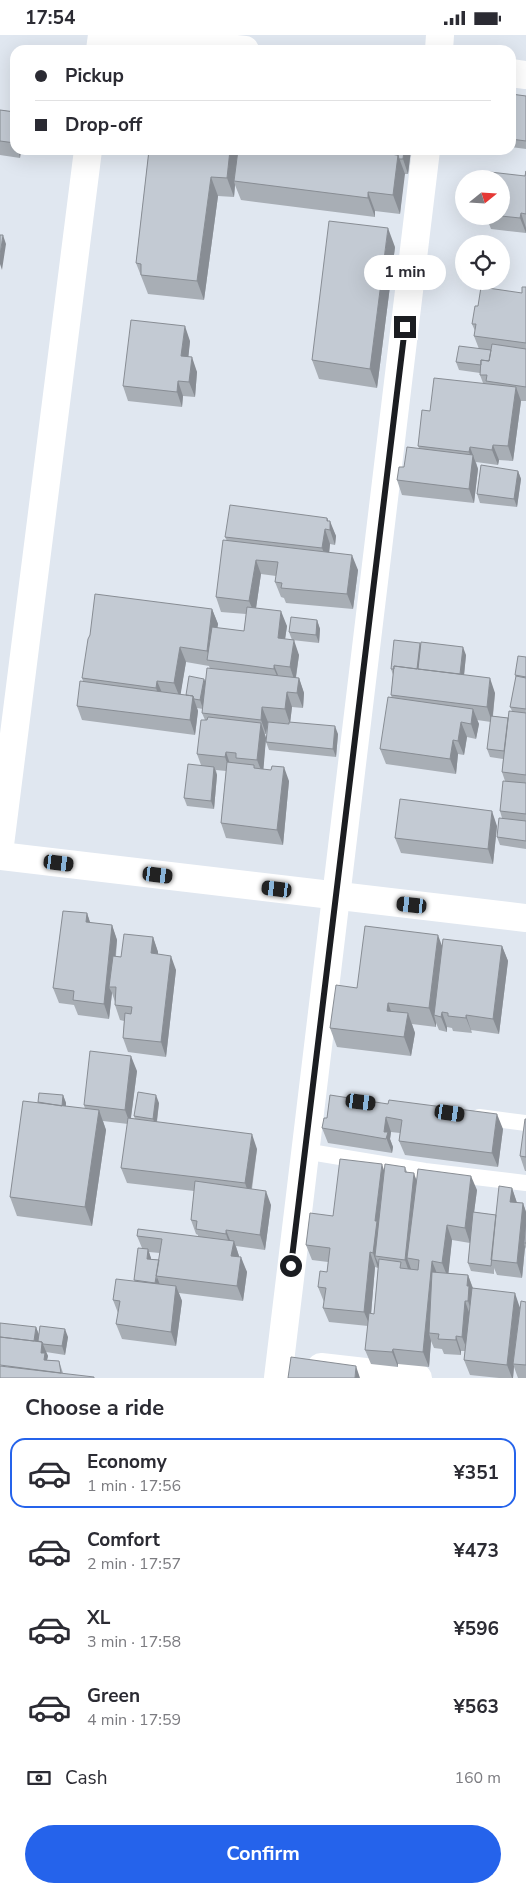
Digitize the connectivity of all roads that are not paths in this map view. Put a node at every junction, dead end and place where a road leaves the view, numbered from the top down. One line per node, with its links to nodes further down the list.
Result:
1 (116, 35): 2 (street)
2 (202, 45)
3 (87, 155): 5 (street)
4 (425, 155): 7 (street)
5 (0, 845)
6 (0, 856): 7 (street)
7 (337, 896): 8 (street); 11 (street)
8 (526, 918)
9 (459, 1114): 10 (lane)
10 (526, 1123)
11 (304, 1151): 12 (lane); 13 (street)
12 (526, 1183)
13 (279, 1370): 14 (street)
14 (418, 1378)

